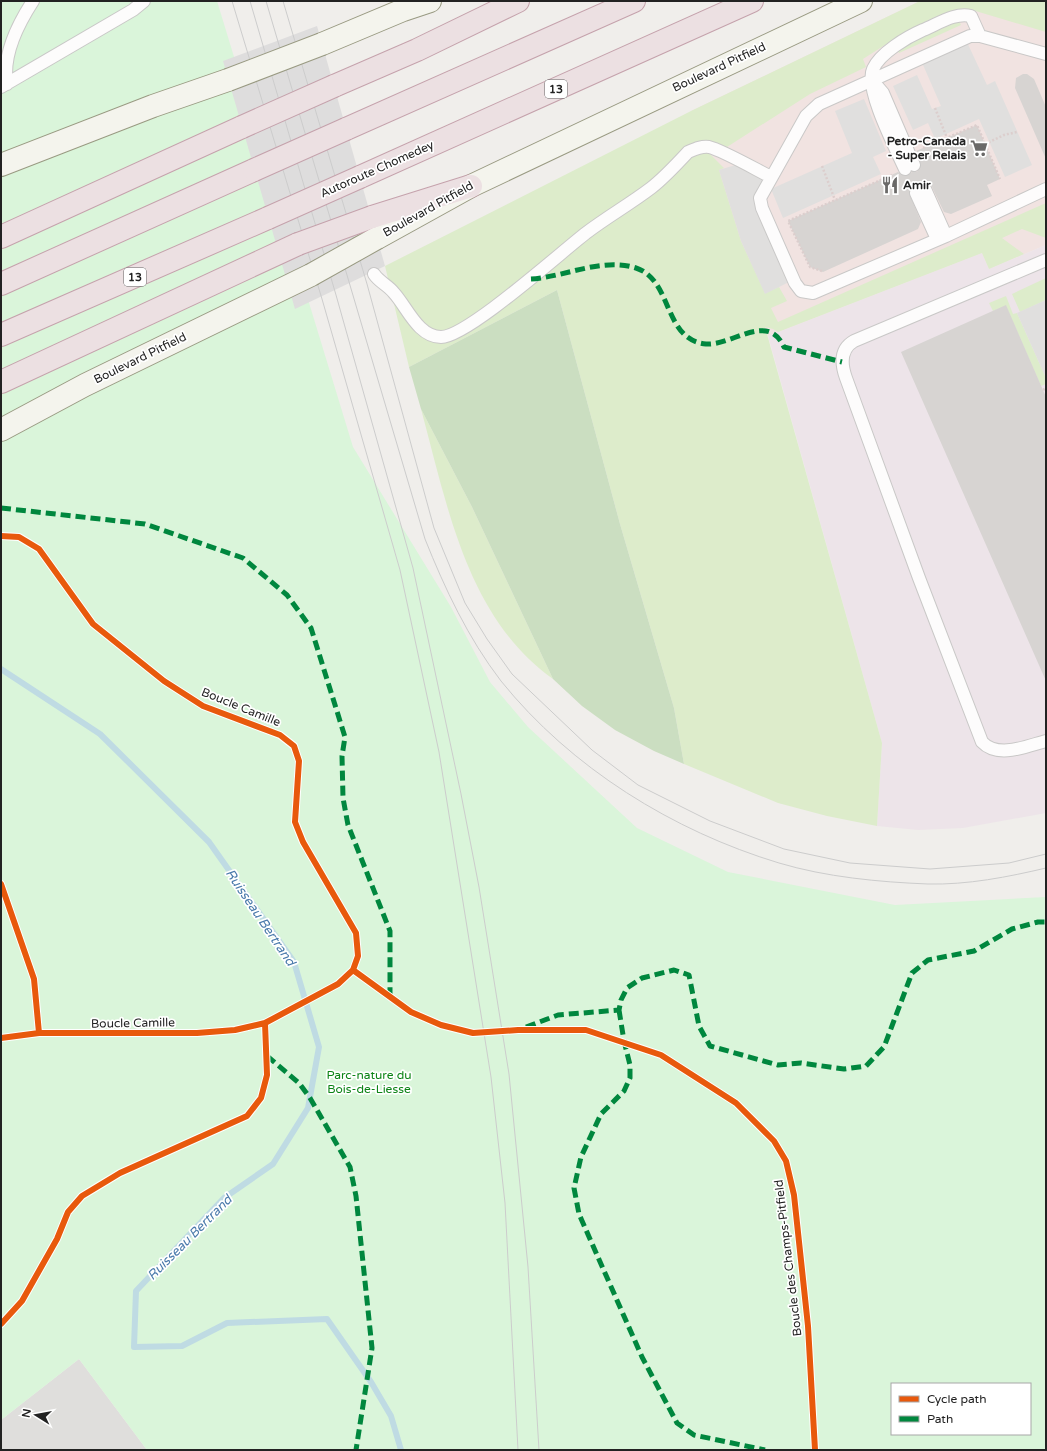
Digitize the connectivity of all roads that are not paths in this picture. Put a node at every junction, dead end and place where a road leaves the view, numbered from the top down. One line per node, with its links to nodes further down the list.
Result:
1 (33, 1): 11 (lane)
2 (144, 1): 11 (lane)
3 (430, 1): 12 (main road, bridge)
4 (518, 1): 19 (highway, bridge)
5 (634, 1): 23 (highway, bridge)
6 (752, 1): 24 (highway, Autoroute Chomedey / 13, bridge)
7 (861, 1): 15 (main road, Boulevard Pitfield)
8 (980, 36): 9 (lane); 10 (lane); 10 (lane)
9 (1046, 54)
10 (871, 80): 13 (lane); 14 (lane)
11 (4, 86)
12 (1, 165)
13 (905, 169)
14 (771, 177): 20 (lane); 22 (lane)
15 (471, 186): 18 (highway)
16 (1046, 189): 20 (lane)
17 (921, 191): 20 (lane)
18 (374, 227): 25 (highway, bridge); 26 (main road, Boulevard Pitfield, bridge)
19 (1, 237)
20 (941, 238)
21 (1046, 260): 27 (lane)
22 (374, 274)
23 (1, 284)
24 (1, 335)
25 (1, 382)
26 (1, 430)
27 (1046, 741)

